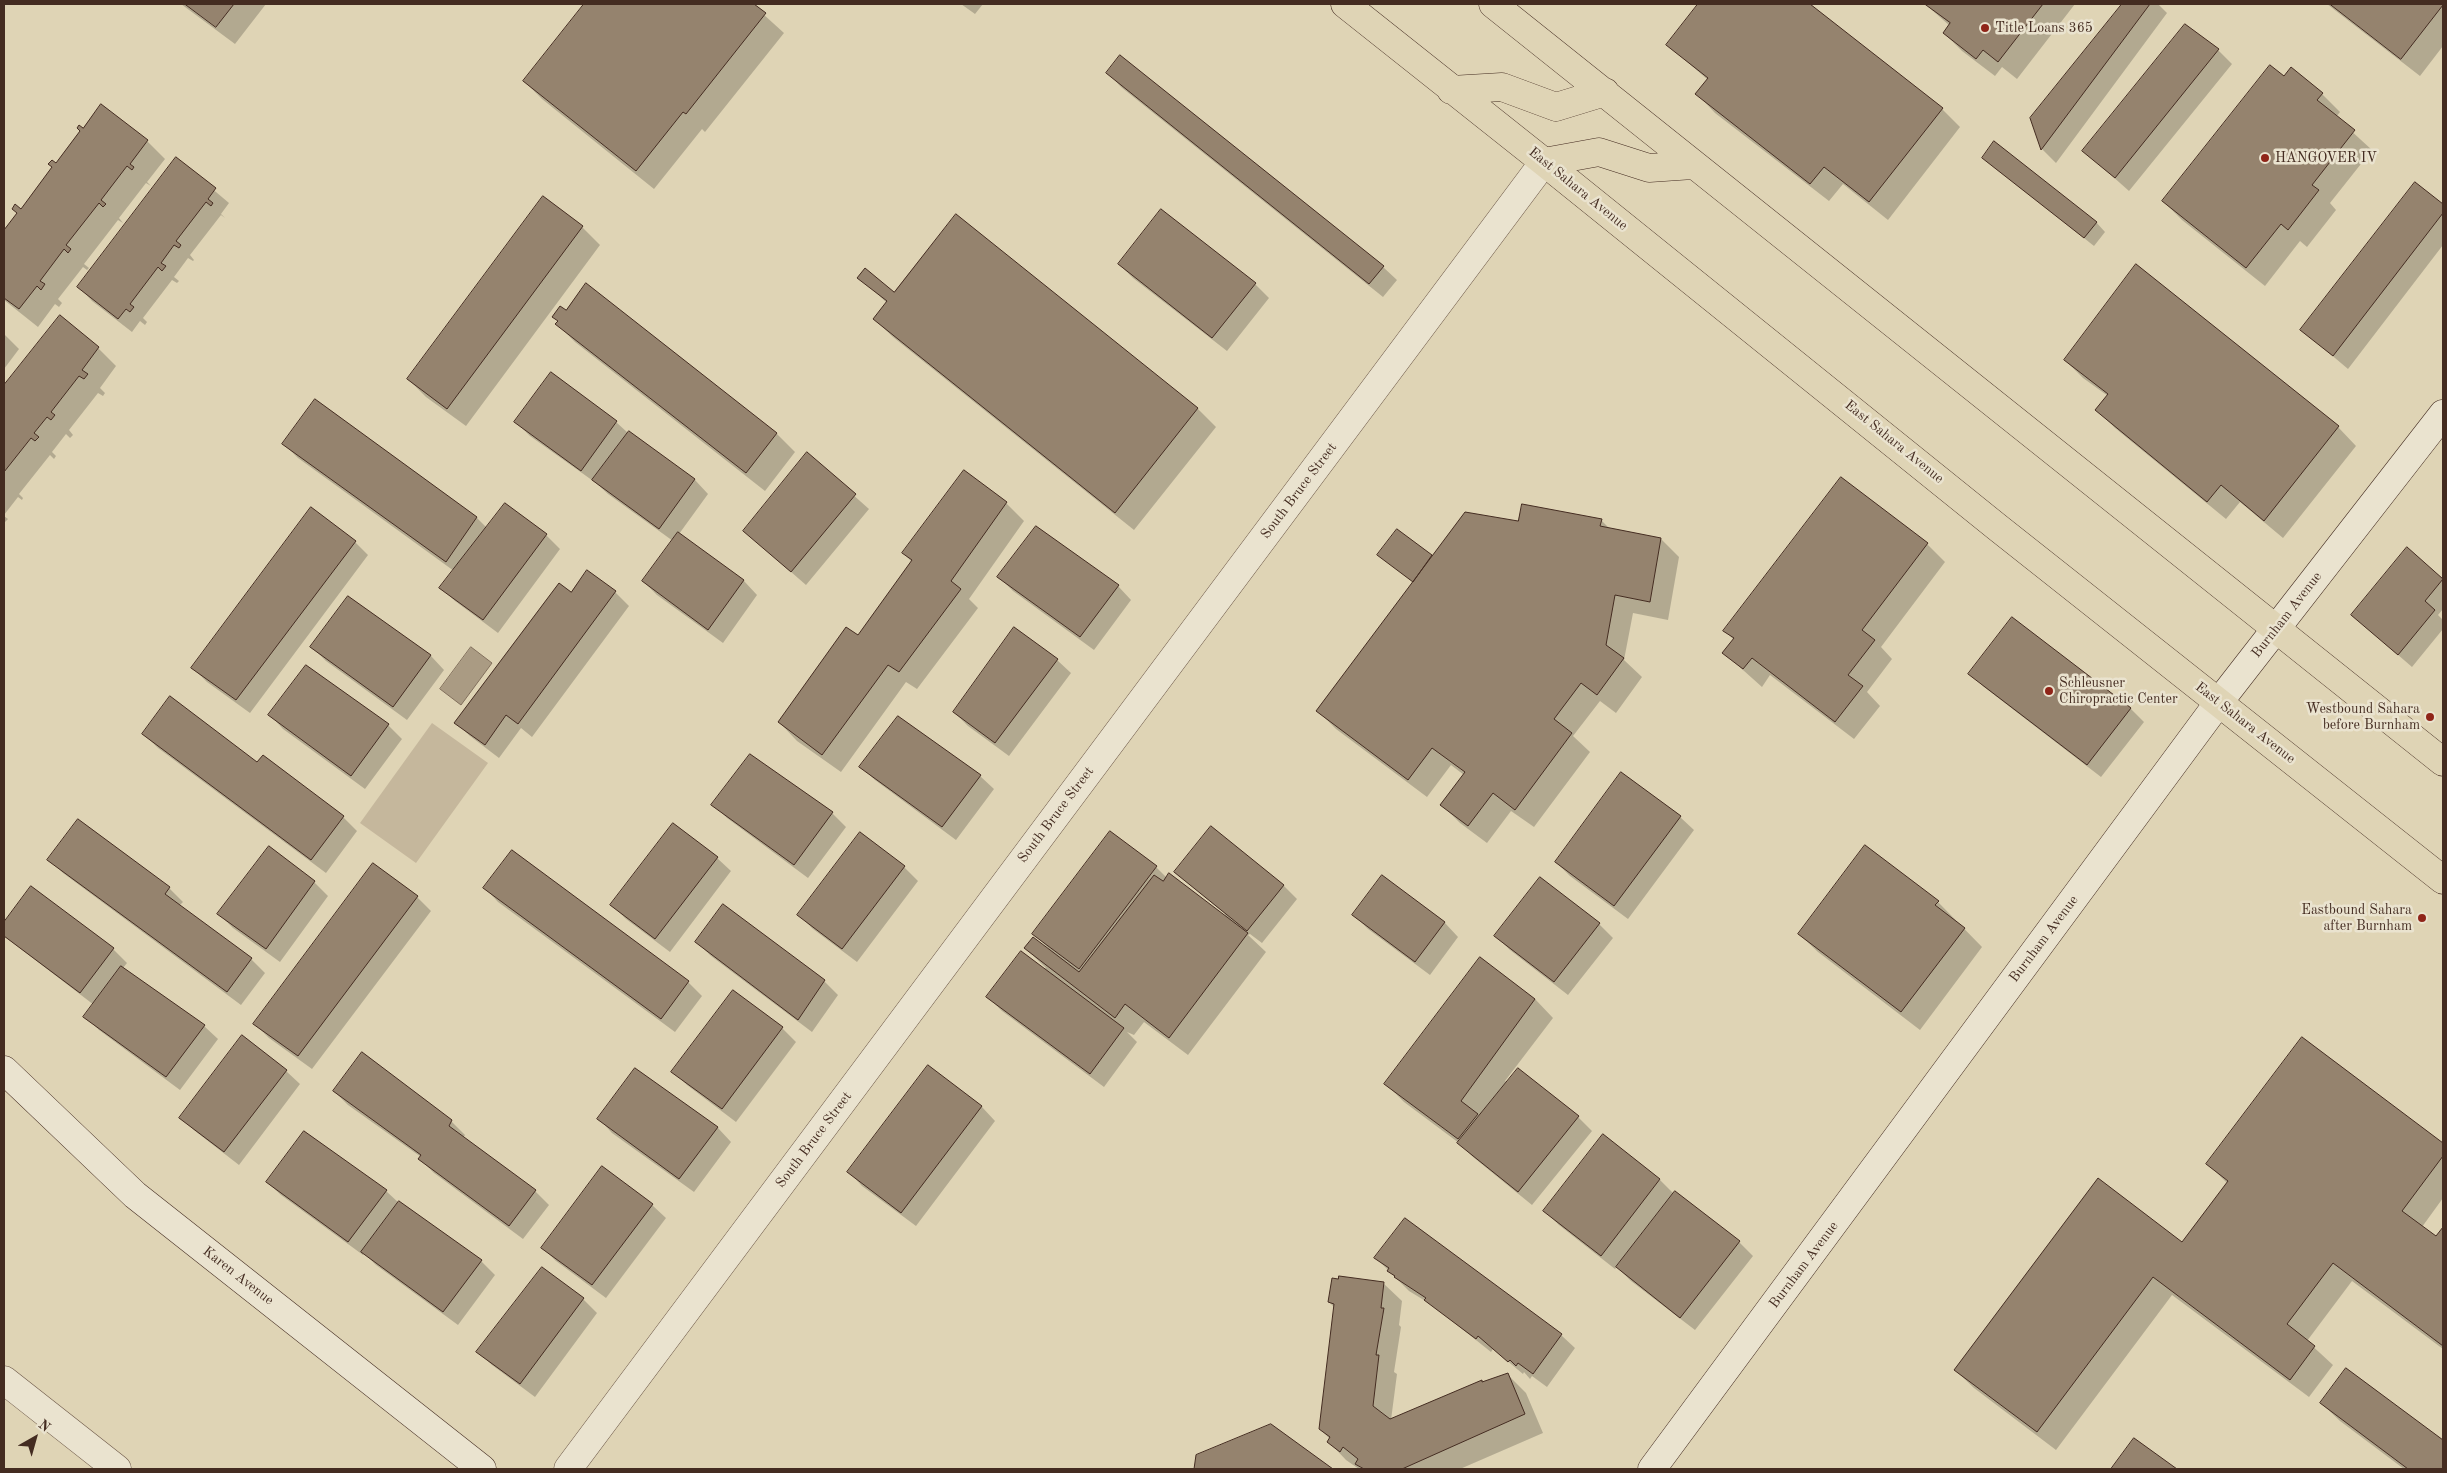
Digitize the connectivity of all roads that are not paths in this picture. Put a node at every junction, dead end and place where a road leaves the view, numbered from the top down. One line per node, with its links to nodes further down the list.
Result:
1 (1345, 4): 3 (main road, East Sahara Avenue)
2 (1493, 4): 4 (main road)
3 (1452, 90): 4 (main road); 5 (main road, East Sahara Avenue)
4 (1605, 92): 6 (main road)
5 (1544, 162): 6 (main road); 9 (main road, East Sahara Avenue); 16 (street, South Bruce Street)
6 (1693, 165): 8 (main road)
7 (2443, 414): 8 (street, Burnham Avenue)
8 (2275, 629): 9 (street, Burnham Avenue); 10 (main road)
9 (2219, 702): 11 (main road, East Sahara Avenue); 17 (street, Burnham Avenue)
10 (2443, 762)
11 (2443, 880)
12 (4, 1070): 15 (street, Karen Avenue)
13 (4, 1380): 14 (street)
14 (117, 1469)
15 (482, 1469)
16 (568, 1469)
17 (1652, 1469)

